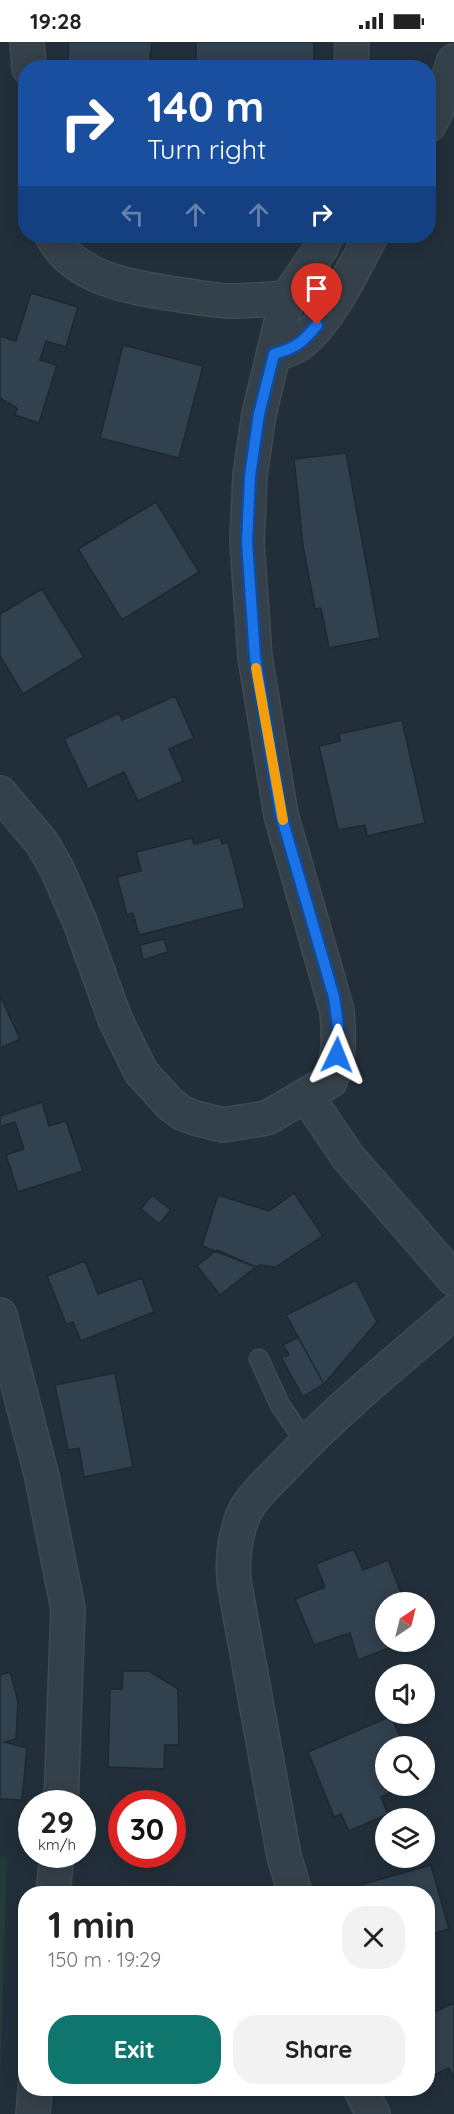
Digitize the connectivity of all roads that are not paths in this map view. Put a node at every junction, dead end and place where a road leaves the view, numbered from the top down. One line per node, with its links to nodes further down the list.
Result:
1 (27, 42): 3 (street)
2 (352, 42): 4 (street)
3 (28, 60)
4 (351, 60)
5 (454, 61): 6 (street)
6 (436, 107)
7 (57, 243): 10 (street)
8 (323, 243): 10 (street)
9 (366, 243): 11 (street)
10 (287, 298): 11 (street)
11 (274, 354): 13 (street)
12 (0, 793): 13 (street)
13 (306, 1095): 14 (street)
14 (454, 1279)
15 (454, 1312): 18 (street)
16 (0, 1315): 19 (street)
17 (259, 1359): 18 (lane)
18 (306, 1443): 22 (street)
19 (61, 1790)
20 (56, 1868): 21 (street)
21 (54, 1886)
22 (293, 1886)
23 (34, 2096): 25 (street)
24 (364, 2096): 26 (street)
25 (33, 2114)
26 (373, 2114)

